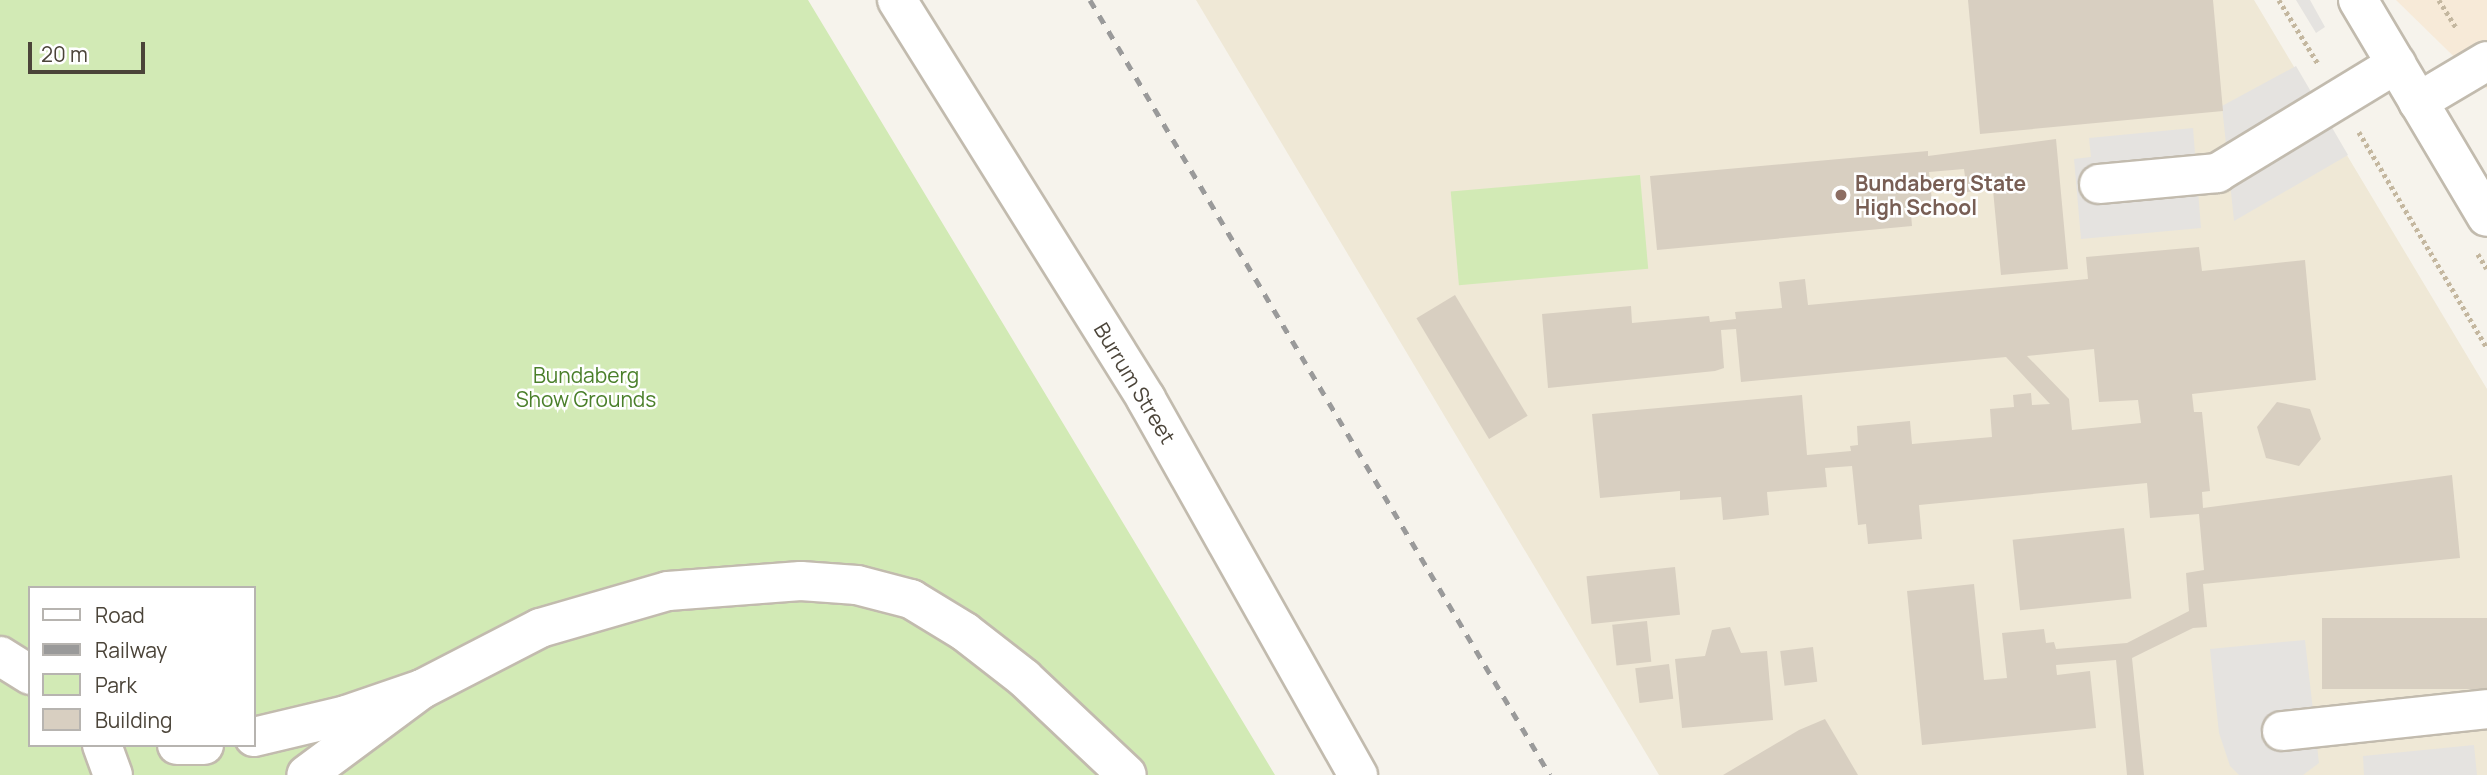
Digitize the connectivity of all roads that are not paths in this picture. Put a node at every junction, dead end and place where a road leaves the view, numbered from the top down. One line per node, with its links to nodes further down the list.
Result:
1 (897, 0): 18 (street, Burrum Street)
2 (2358, 0): 4 (street)
3 (2487, 61): 5 (street)
4 (2396, 64): 5 (street); 6 (street)
5 (2418, 102): 7 (street)
6 (2099, 184)
7 (2487, 217)
8 (0, 656): 9 (street)
9 (28, 674)
10 (422, 689): 13 (street); 16 (street); 17 (street)
11 (2487, 709): 12 (street)
12 (2282, 731)
13 (256, 737)
14 (103, 747): 15 (street)
15 (113, 775)
16 (306, 775)
17 (1127, 775)
18 (1358, 775)

